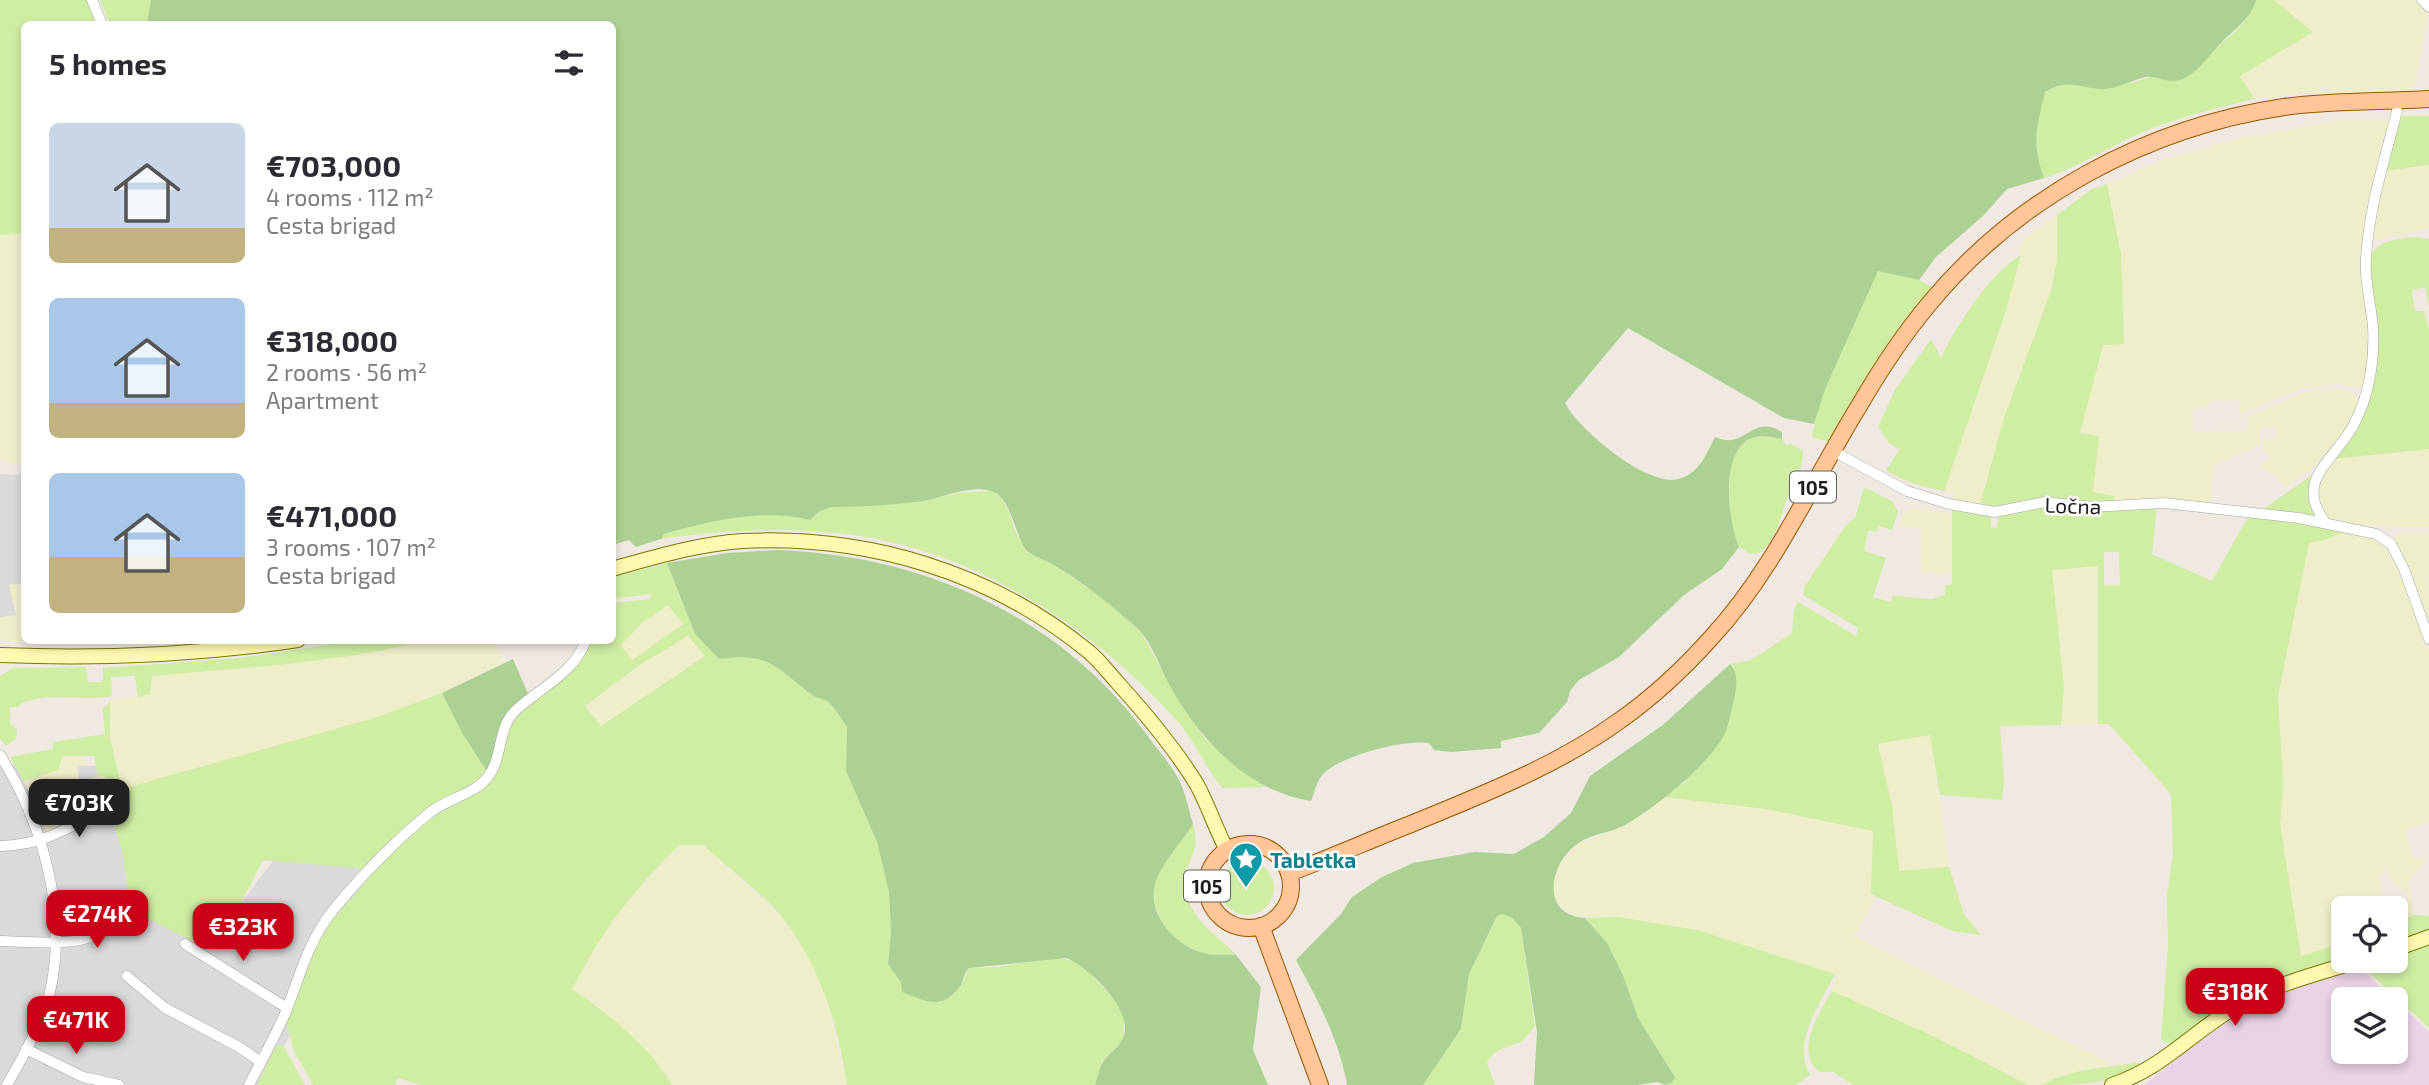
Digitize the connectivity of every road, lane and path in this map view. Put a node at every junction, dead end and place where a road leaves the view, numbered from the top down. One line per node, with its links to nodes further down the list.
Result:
1 (92, 0): 4 (street)
2 (2422, 0): 3 (street)
3 (2429, 7)
4 (102, 21)
5 (2429, 102): 6 (main road, 105)
6 (2400, 106): 7 (main road, 105); 8 (street)
7 (1833, 451): 8 (street, Ločna); 19 (main road, 105)
8 (2325, 522): 10 (street, Ločna)
9 (616, 568): 18 (main road)
10 (2429, 639)
11 (271, 644): 13 (main road)
12 (584, 644): 29 (street)
13 (0, 655)
14 (1, 757): 16 (street)
15 (103, 809): 16 (street)
16 (40, 841): 17 (street); 24 (street)
17 (0, 846)
18 (1227, 850): 19 (main road, 105); 21 (main road, 105)
19 (1289, 873): 21 (main road)
20 (105, 916): 24 (street)
21 (1261, 926): 35 (main road)
22 (2429, 937): 26 (main road)
23 (0, 941): 24 (street)
24 (56, 942): 30 (street)
25 (185, 944): 29 (street)
26 (2408, 945)
27 (2331, 969): 36 (main road)
28 (127, 976): 31 (street)
29 (287, 1008): 31 (street)
30 (26, 1049): 32 (street); 33 (street)
31 (261, 1062): 34 (street)
32 (7, 1085)
33 (119, 1085)
34 (249, 1085)
35 (1320, 1085)
36 (2112, 1085)

